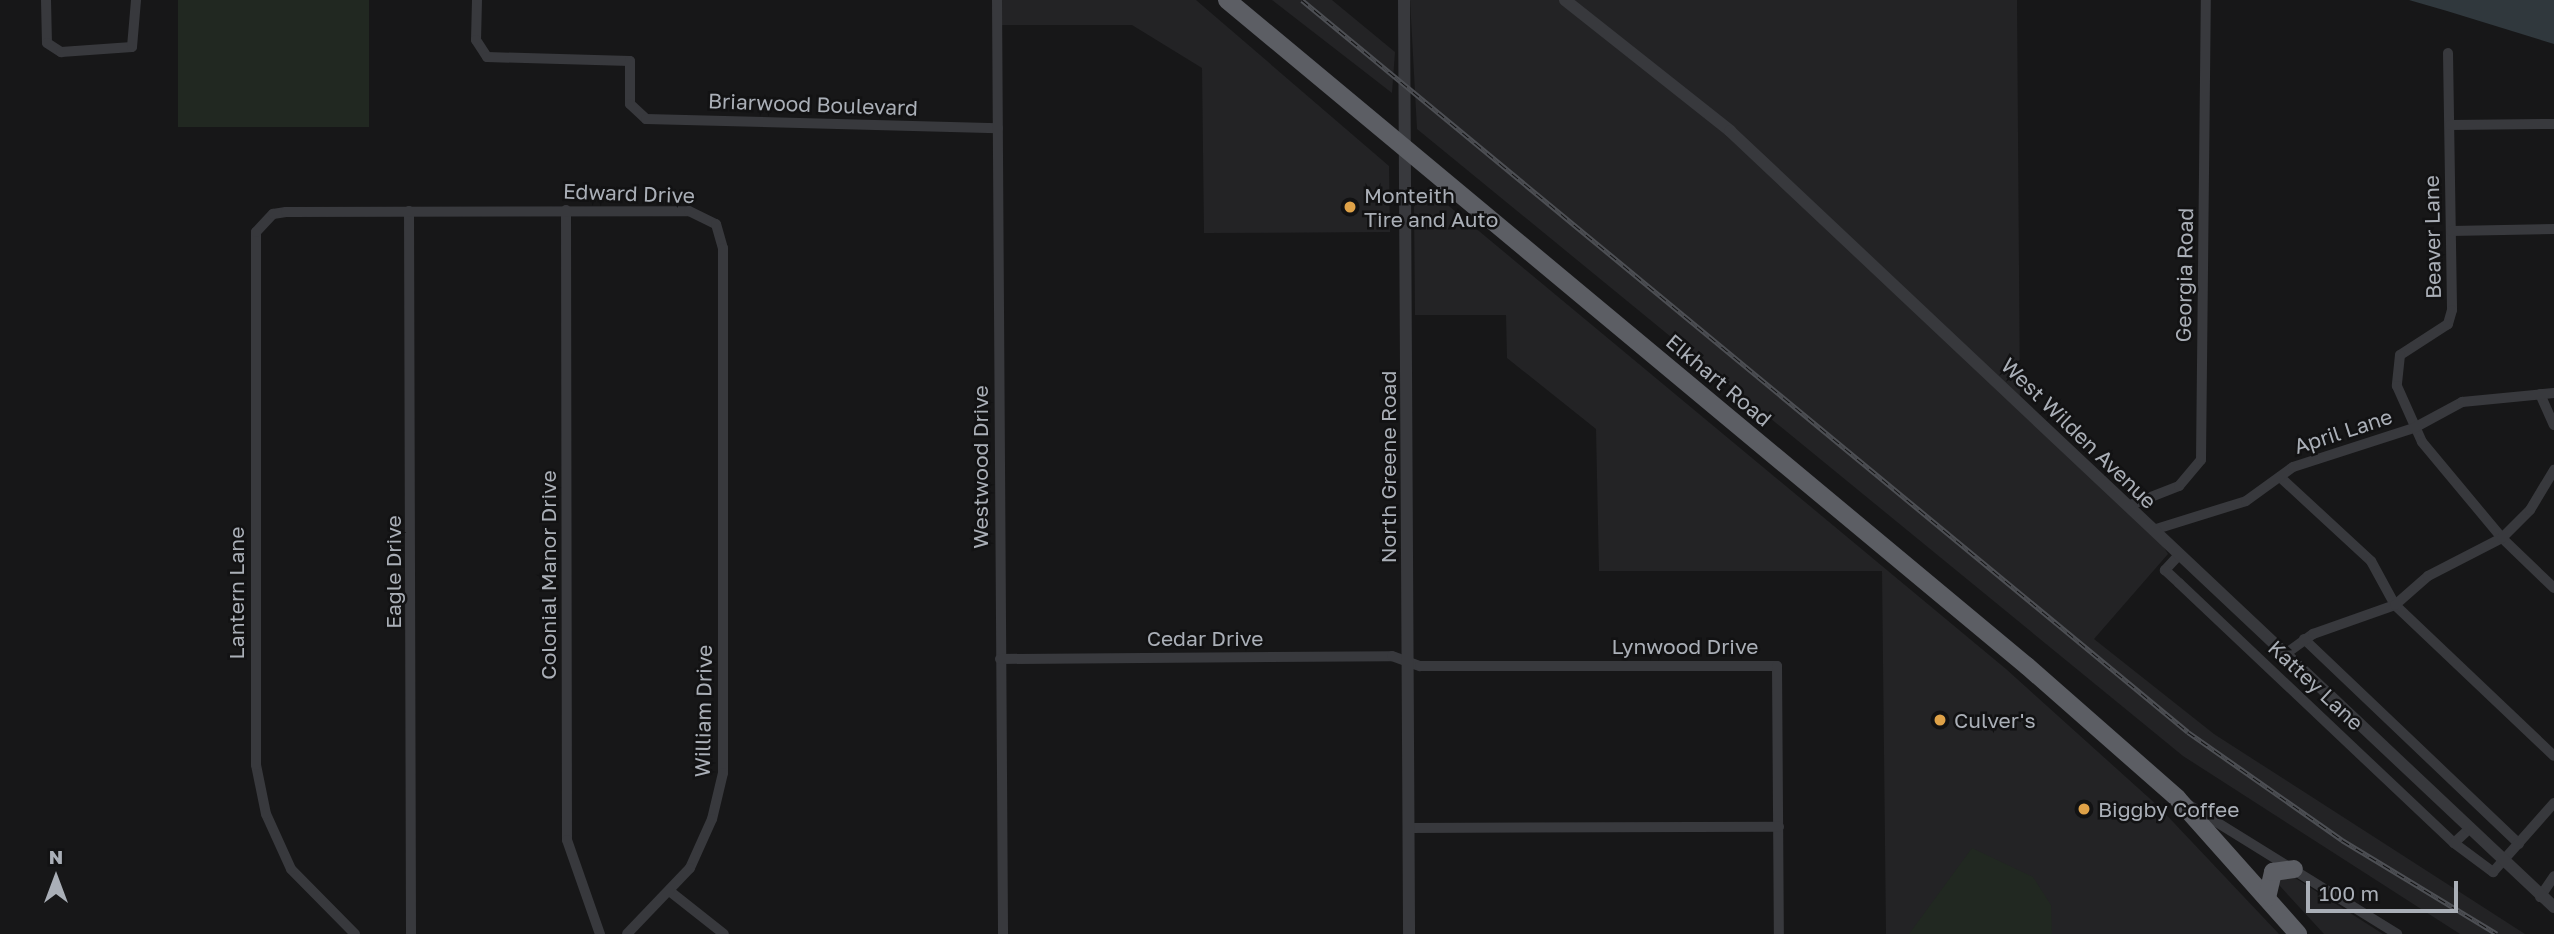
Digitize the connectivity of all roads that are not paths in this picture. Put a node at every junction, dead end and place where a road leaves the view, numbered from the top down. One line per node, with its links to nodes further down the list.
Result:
1 (46, 0): 2 (street)
2 (136, 0)
3 (477, 0): 12 (street, Briarwood Boulevard)
4 (997, 0): 12 (street, Westwood Drive)
5 (1227, 0): 13 (highway, Elkhart Road)
6 (1404, 0): 13 (street, North Greene Road)
7 (1565, 0): 26 (street, West Wilden Avenue)
8 (2206, 0): 26 (street, Georgia Road)
9 (2448, 53): 11 (street, Beaver Lane)
10 (2554, 124): 11 (street)
11 (2450, 125): 18 (street, Beaver Lane)
12 (998, 128): 34 (street, Westwood Drive)
13 (1404, 146): 35 (street, North Greene Road); 39 (highway, Elkhart Road)
14 (566, 210): 15 (street, Edward Drive); 25 (street, Edward Drive); 55 (street, Colonial Manor Drive)
15 (409, 211): 16 (street, Edward Drive); 54 (street, Eagle Drive)
16 (263, 222): 53 (street, Lantern Lane)
17 (2554, 229): 18 (street)
18 (2451, 231): 22 (street, Beaver Lane)
19 (2554, 393): 20 (street, April Lane)
20 (2540, 394): 21 (street); 22 (street, April Lane)
21 (2554, 425)
22 (2414, 428): 24 (street, April Lane); 28 (street, Beaver Lane)
23 (2554, 470): 28 (street)
24 (2280, 478): 27 (street, April Lane); 31 (street)
25 (723, 500): 49 (street, William Drive)
26 (2128, 506): 27 (street, West Wilden Avenue)
27 (2153, 530): 29 (street, West Wilden Avenue)
28 (2502, 538): 30 (street, Beaver Lane); 31 (street)
29 (2179, 555): 33 (street, West Wilden Avenue); 37 (street, Kattey Lane)
30 (2554, 588)
31 (2395, 605): 32 (street); 38 (street)
32 (2304, 639): 33 (street); 45 (street)
33 (2284, 655): 36 (street, West Wilden Avenue)
34 (1000, 659): 35 (street, Cedar Drive); 58 (street, Westwood Drive)
35 (1408, 662): 41 (street, Lynwood Drive); 42 (street, North Greene Road)
36 (2321, 690): 37 (street); 43 (street, West Wilden Avenue)
37 (2308, 703): 44 (street, Kattey Lane)
38 (2554, 756)
39 (2177, 799): 47 (street); 51 (highway, Elkhart Road)
40 (2554, 803): 45 (street)
41 (1779, 827): 42 (street); 60 (street, Lynwood Drive)
42 (1409, 828): 59 (street, North Greene Road)
43 (2468, 830): 44 (street); 46 (street, West Wilden Avenue)
44 (2454, 843): 46 (street, Kattey Lane)
45 (2519, 844): 46 (street)
46 (2504, 865): 50 (street, West Wilden Avenue)
47 (2294, 869): 51 (highway); 62 (street)
48 (2554, 876): 50 (street)
49 (672, 892): 56 (street, William Drive); 57 (street)
50 (2540, 897): 52 (street, West Wilden Avenue)
51 (2267, 898): 61 (highway, Elkhart Road)
52 (2554, 907)
53 (355, 934)
54 (411, 934)
55 (600, 934)
56 (627, 934)
57 (724, 934)
58 (1003, 934)
59 (1409, 934)
60 (1779, 934)
61 (2298, 934)
62 (2397, 934)

